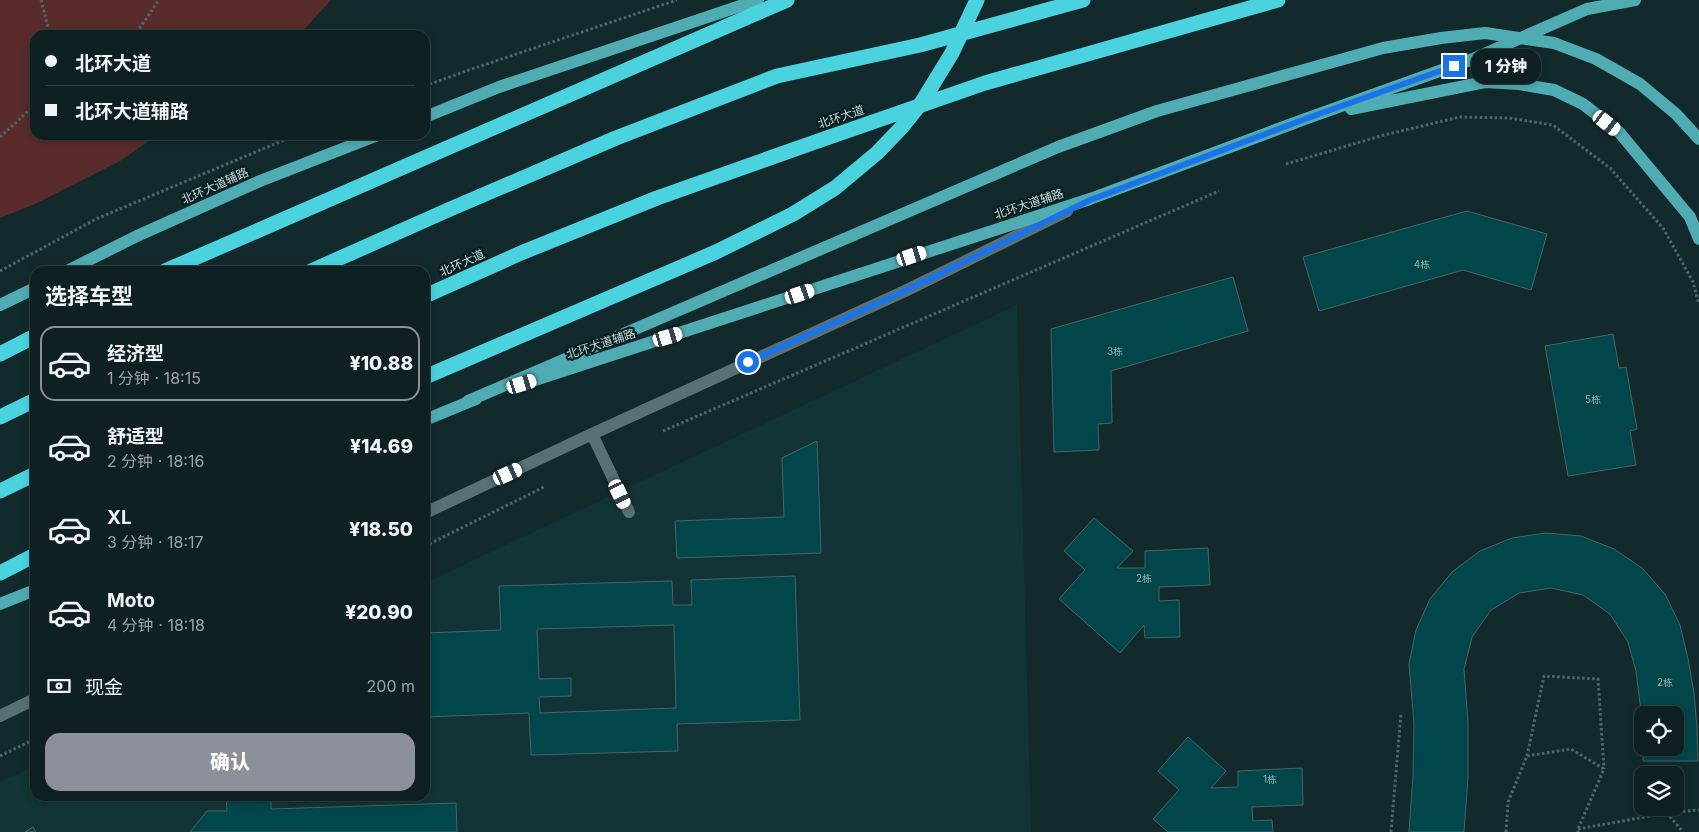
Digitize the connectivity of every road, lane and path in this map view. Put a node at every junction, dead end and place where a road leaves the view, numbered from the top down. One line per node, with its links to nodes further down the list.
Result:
1 (41, 0): 10 (path)
2 (159, 0): 11 (path)
3 (677, 0): 12 (path)
4 (758, 0): 14 (main road)
5 (788, 0): 25 (highway)
6 (977, 0): 34 (highway)
7 (1083, 0): 26 (highway)
8 (1278, 0): 29 (highway, 北环大道)
9 (1635, 0): 15 (main road, 北环大道辅路)
10 (49, 30)
11 (138, 30)
12 (430, 84)
13 (30, 110): 16 (path)
14 (430, 114)
15 (1305, 119): 22 (main road, 北环大道辅路); 23 (main road)
16 (0, 137)
17 (1699, 139): 36 (main road)
18 (284, 140): 27 (path)
19 (365, 140): 24 (main road, 北环大道辅路)
20 (1286, 164): 30 (path)
21 (1219, 191): 39 (path)
22 (1090, 200): 36 (main road, 北环大道辅路); 40 (street)
23 (1699, 238)
24 (77, 266)
25 (176, 266)
26 (322, 266)
27 (0, 271)
28 (30, 290): 31 (main road)
29 (430, 294)
30 (1699, 304)
31 (0, 305)
32 (30, 339): 33 (highway)
33 (0, 354)
34 (430, 375)
35 (30, 402): 37 (highway)
36 (468, 402): 38 (main road, 北环大道辅路)
37 (0, 417)
38 (430, 418)
39 (663, 431)
40 (592, 434): 44 (street); 45 (street)
41 (30, 476): 43 (highway)
42 (544, 487): 46 (path)
43 (0, 491)
44 (430, 511)
45 (629, 512)
46 (430, 544)
47 (30, 558): 48 (highway)
48 (0, 573)
49 (30, 592): 50 (main road)
50 (0, 604)
51 (30, 701): 53 (street)
52 (1401, 713): 63 (path)
53 (0, 716)
54 (30, 741): 55 (path)
55 (0, 756)
56 (1528, 756): 57 (path); 57 (path); 64 (path)
57 (1604, 770): 62 (path)
58 (1699, 810): 59 (path)
59 (1684, 811)
60 (1652, 816): 62 (path)
61 (1670, 816): 65 (path)
62 (1578, 831)
63 (1391, 832)
64 (1506, 832)
65 (1683, 832)

